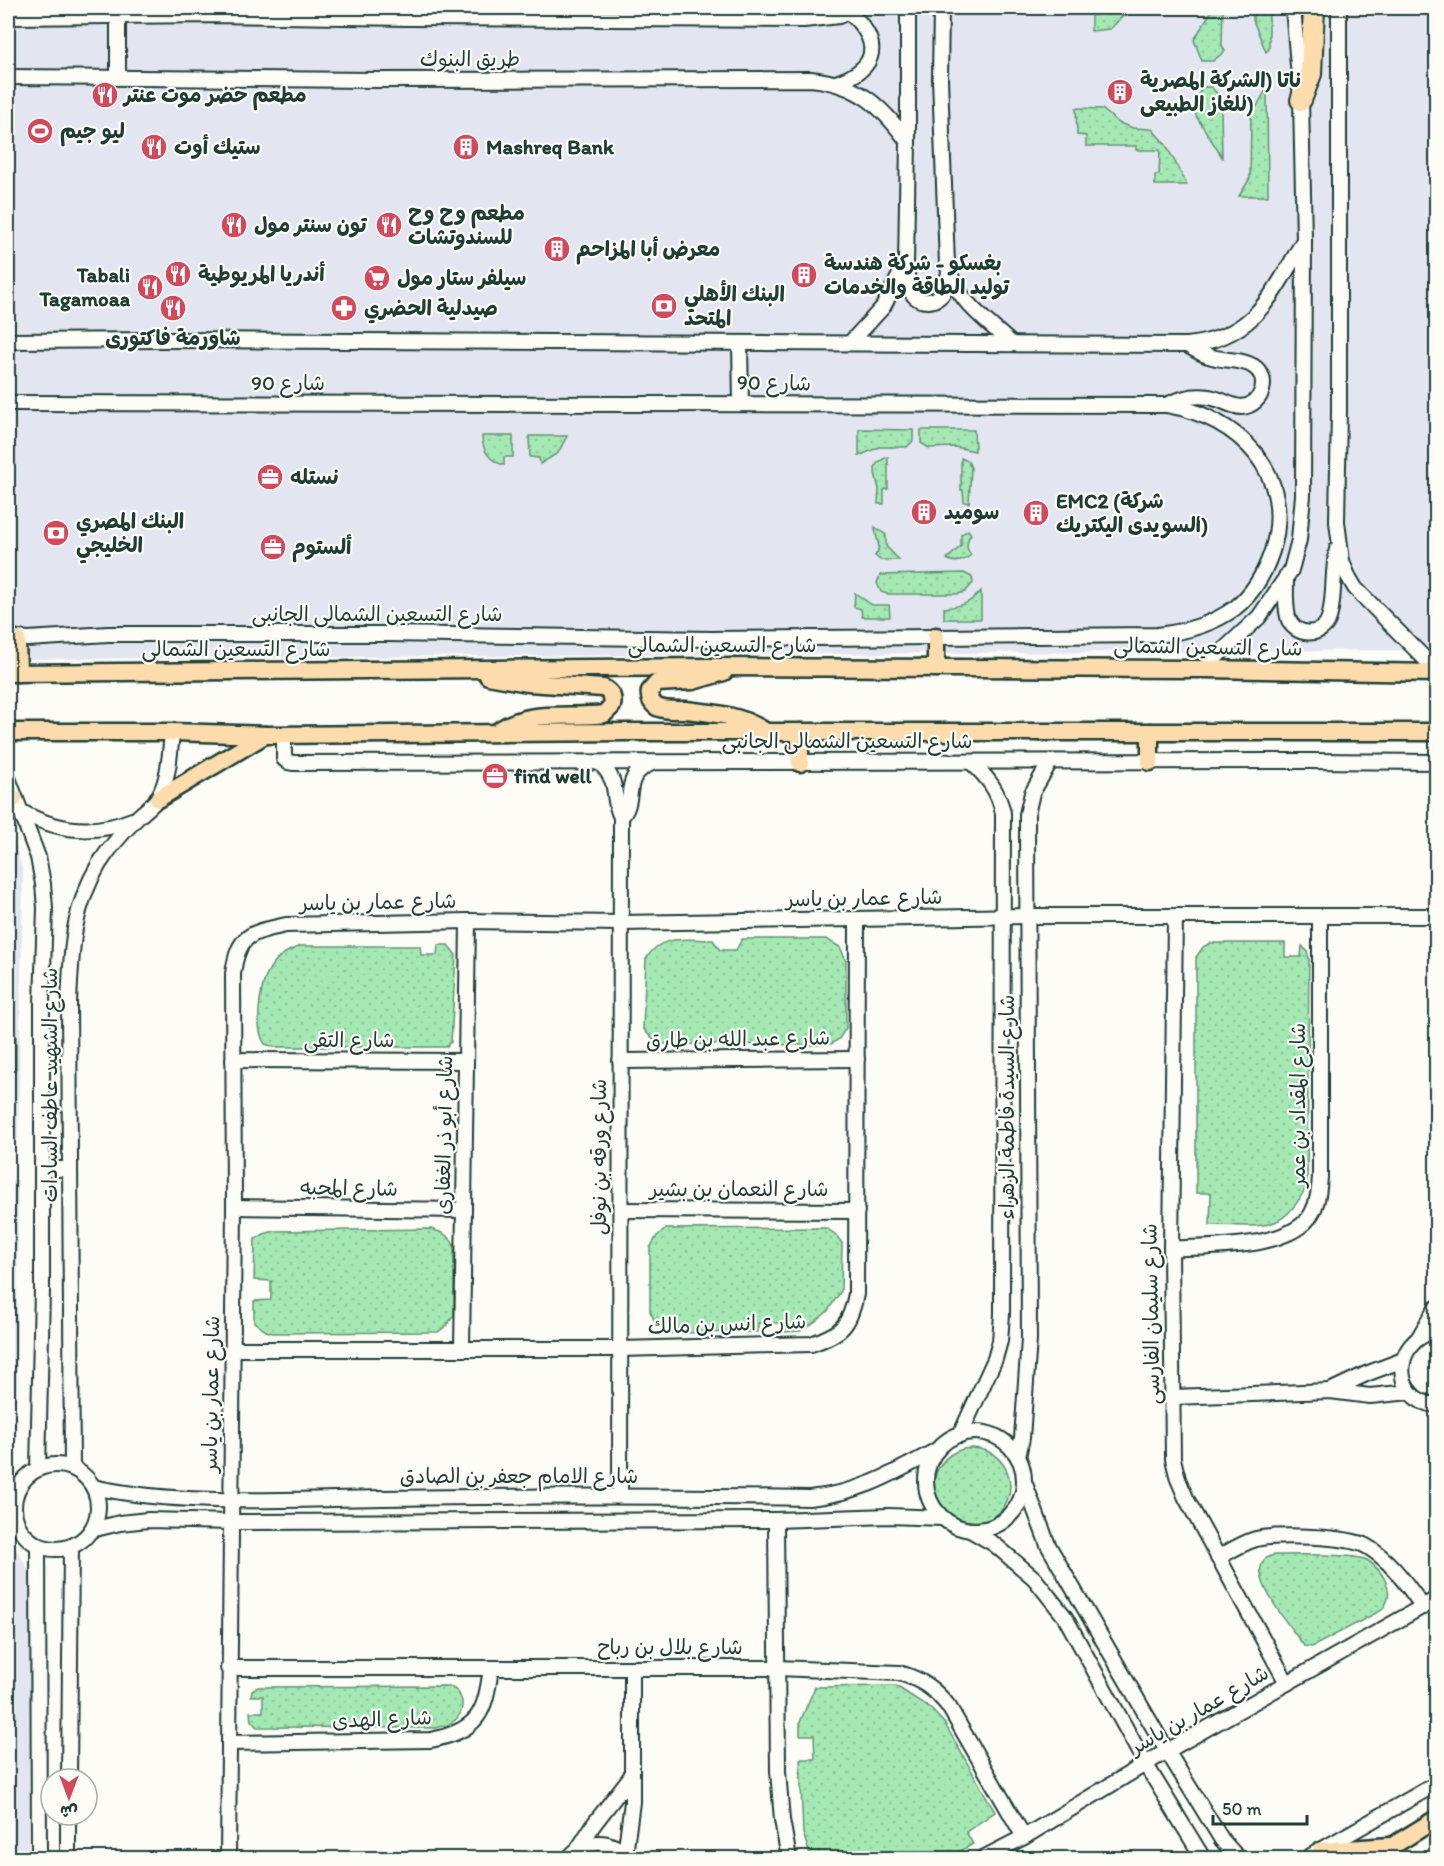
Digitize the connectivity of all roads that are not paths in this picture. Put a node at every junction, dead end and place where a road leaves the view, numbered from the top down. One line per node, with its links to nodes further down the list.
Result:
1 (908, 8): 13 (street)
2 (941, 8): 16 (street)
3 (1293, 8): 12 (street)
4 (1314, 8): 12 (highway)
5 (1339, 8): 25 (street)
6 (852, 10): 8 (street, طريق البنوك); 11 (street)
7 (8, 17): 8 (street, طريق البنوك)
8 (118, 17): 10 (street)
9 (8, 77): 10 (street, طريق البنوك)
10 (118, 77): 11 (street, طريق البنوك)
11 (836, 83): 13 (street, طريق البنوك)
12 (1301, 100): 14 (street)
13 (908, 142): 15 (street)
14 (1304, 240): 21 (street, شارع 90); 26 (street)
15 (906, 263): 16 (street); 19 (street)
16 (949, 272): 20 (street)
17 (8, 342): 18 (street, شارع 90)
18 (740, 343): 19 (street, شارع 90); 23 (street)
19 (849, 343): 20 (street, شارع 90)
20 (1012, 344): 21 (street, شارع 90)
21 (1186, 345): 24 (street)
22 (8, 403): 23 (street, شارع 90)
23 (741, 403): 24 (street, شارع 90)
24 (1167, 405): 27 (street, شارع 90)
25 (1338, 542): 26 (street); 34 (street)
26 (1286, 580): 33 (street)
27 (1143, 635): 28 (street, شارع التسعين الشمالى الجانبى)
28 (936, 636): 29 (street, شارع التسعين الشمالى الجانبى); 31 (main road)
29 (11, 642): 35 (main road)
30 (733, 667): 31 (main road, شارع التسعين الشمالى); 32 (main road, شارع التسعين الشمالى); 38 (main road)
31 (936, 668): 33 (main road, شارع التسعين الشمالى)
32 (466, 669): 35 (main road, شارع التسعين الشمالى); 42 (main road)
33 (1203, 669): 34 (main road, شارع التسعين الشمالى)
34 (1437, 671)
35 (12, 673)
36 (8, 732): 37 (main road)
37 (172, 732): 44 (main road); 53 (street)
38 (765, 732): 39 (main road); 42 (main road)
39 (800, 732): 40 (main road); 51 (main road)
40 (1150, 732): 41 (main road); 47 (main road)
41 (1437, 732)
42 (496, 733): 43 (main road)
43 (284, 734): 44 (main road); 49 (street, شارع التسعين الشمالى الجانبى)
44 (267, 735): 53 (main road)
45 (971, 762): 46 (street, شارع التسعين الشمالى الجانبى); 51 (street, شارع التسعين الشمالى الجانبى); 57 (street, شارع السيدة فاطمة الزهراء)
46 (1050, 762): 47 (street, شارع التسعين الشمالى الجانبى); 58 (street, شارع السيدة فاطمة الزهراء)
47 (1150, 762): 48 (street, شارع التسعين الشمالى الجانبى)
48 (1437, 762)
49 (600, 763): 50 (street, شارع التسعين الشمالى الجانبى); 56 (street, شارع ورقه بن نوفل)
50 (652, 763): 51 (street, شارع التسعين الشمالى الجانبى); 56 (street, شارع ورقه بن نوفل)
51 (800, 763)
52 (8, 778): 54 (street, شارع الشهيد عاطف السادات)
53 (158, 799): 55 (street, شارع الشهيد عاطف السادات)
54 (14, 801): 55 (street); 69 (street, شارع الشهيد عاطف السادات)
55 (138, 817): 70 (street, شارع الشهيد عاطف السادات)
56 (621, 818): 64 (street, شارع ورقه بن نوفل)
57 (1001, 916): 58 (street, شارع عمار بن ياسر); 62 (street, شارع عمار بن ياسر); 87 (street, شارع السيدة فاطمة الزهراء)
58 (1028, 916): 59 (street, شارع عمار بن ياسر); 89 (street, شارع السيدة فاطمة الزهراء)
59 (1175, 916): 60 (street, شارع عمار بن ياسر); 75 (street, شارع سليمان الفارسى)
60 (1320, 916): 61 (street, شارع عمار بن ياسر); 75 (street, شارع المقداد بن عمر)
61 (1437, 916)
62 (857, 919): 64 (street, شارع عمار بن ياسر); 65 (street, شارع انس بن مالك)
63 (468, 921): 64 (street, شارع عمار بن ياسر); 66 (street, شارع عمار بن ياسر); 67 (street, شارع أبو ذر الغفارى)
64 (621, 923): 68 (street, شارع ورقه بن نوفل)
65 (857, 1059): 68 (street, شارع عبد الله بن طارق); 74 (street, شارع انس بن مالك)
66 (233, 1060): 67 (street, شارع التقى); 71 (street, شارع عمار بن ياسر)
67 (466, 1061): 72 (street, شارع أبو ذر الغفارى)
68 (620, 1061): 73 (street, شارع ورقه بن نوفل)
69 (42, 1169): 70 (street); 91 (street, شارع الشهيد عاطف السادات)
70 (70, 1169): 90 (street, شارع الشهيد عاطف السادات)
71 (234, 1208): 72 (street, شارع المحبه); 79 (street, شارع عمار بن ياسر)
72 (464, 1210): 80 (street, شارع أبو ذر الغفارى)
73 (621, 1210): 74 (street, شارع النعمان بن بشير); 81 (street, شارع ورقه بن نوفل)
74 (857, 1211): 81 (street, شارع انس بن مالك)
75 (1171, 1249): 85 (street, شارع سليمان الفارسى)
76 (1437, 1308): 78 (street)
77 (1437, 1331): 78 (street)
78 (1419, 1337): 82 (street)
79 (232, 1349): 80 (street, شارع انس بن مالك); 95 (street, شارع عمار بن ياسر)
80 (462, 1349): 81 (street, شارع انس بن مالك)
81 (620, 1349): 94 (street, شارع ورقه بن نوفل)
82 (1403, 1360): 83 (street); 84 (street)
83 (1330, 1391): 84 (street); 85 (street)
84 (1410, 1392): 86 (street)
85 (1173, 1397): 103 (street, شارع سليمان الفارسى)
86 (1437, 1405)
87 (960, 1435): 88 (street); 89 (street)
88 (937, 1450): 94 (street, شارع الامام جعفر بن الصادق); 96 (street)
89 (1018, 1457): 92 (street)
90 (72, 1468): 91 (street); 93 (street)
91 (38, 1469): 101 (street)
92 (1025, 1484): 100 (street); 112 (street)
93 (93, 1487): 95 (street, شارع الامام جعفر بن الصادق); 99 (street)
94 (620, 1496): 95 (street, شارع الامام جعفر بن الصادق)
95 (231, 1499): 98 (street, شارع عمار بن ياسر)
96 (942, 1518): 97 (street); 100 (street)
97 (776, 1520): 98 (street); 109 (street)
98 (231, 1522): 99 (street); 106 (street, شارع عمار بن ياسر)
99 (91, 1530): 102 (street)
100 (970, 1530): 113 (street)
101 (38, 1545): 102 (street); 124 (street)
102 (71, 1546): 114 (street)
103 (1218, 1558): 105 (street); 110 (street, شارع سليمان الفارسى)
104 (1437, 1599): 105 (street, شارع عمار بن ياسر)
105 (1423, 1607): 110 (street, شارع عمار بن ياسر)
106 (228, 1668): 107 (street, شارع بلال بن رباح); 111 (street, شارع عمار بن ياسر)
107 (492, 1668): 108 (street, شارع بلال بن رباح); 111 (street, شارع الهدى)
108 (632, 1668): 109 (street, شارع بلال بن رباح); 115 (street)
109 (777, 1668): 119 (street, شارع بلال بن رباح); 127 (street)
110 (1287, 1683): 112 (street, شارع عمار بن ياسر)
111 (229, 1743): 126 (street, شارع عمار بن ياسر)
112 (1167, 1751): 113 (street, شارع عمار بن ياسر); 130 (street)
113 (1146, 1765): 119 (street, شارع عمار بن ياسر); 129 (street)
114 (69, 1767)
115 (632, 1775): 121 (street); 123 (street)
116 (1437, 1784): 122 (street)
117 (1437, 1819): 120 (main road)
118 (69, 1827): 125 (street)
119 (1024, 1837): 128 (street, شارع عمار بن ياسر)
120 (1394, 1846): 122 (main road); 131 (main road)
121 (573, 1854): 123 (street)
122 (1314, 1855)
123 (626, 1857)
124 (39, 1858)
125 (68, 1858)
126 (228, 1858)
127 (789, 1858)
128 (983, 1858)
129 (1203, 1858)
130 (1238, 1858)
131 (1373, 1858)

